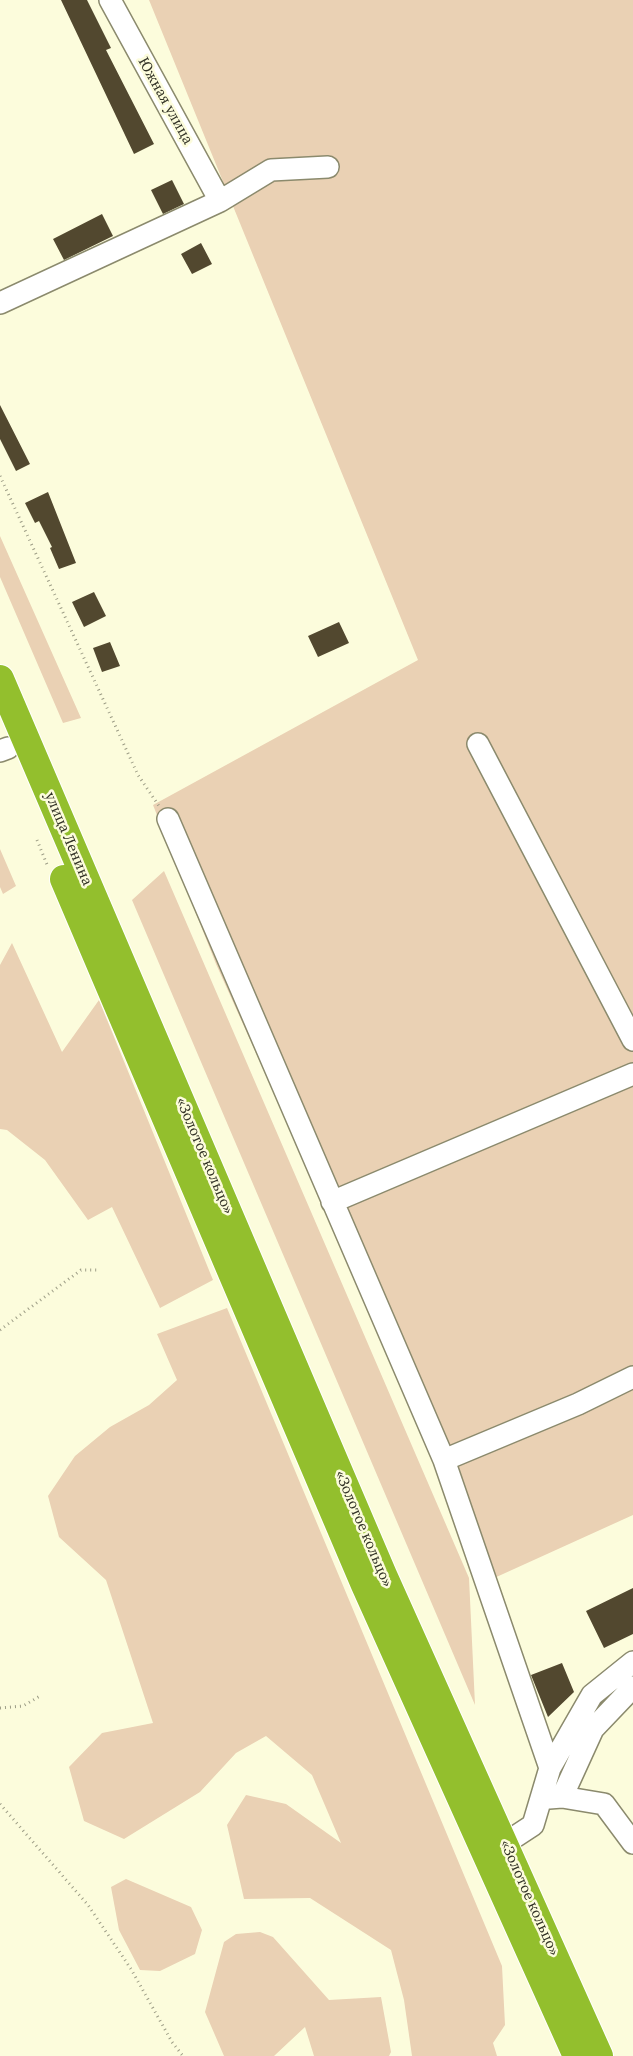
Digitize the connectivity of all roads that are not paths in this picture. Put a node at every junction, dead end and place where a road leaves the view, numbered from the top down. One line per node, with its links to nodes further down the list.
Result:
1 (110, 0): 3 (street, Южная улица)
2 (328, 167): 3 (street)
3 (220, 201): 4 (street)
4 (0, 303)
5 (0, 680): 9 (highway, улица Ленина)
6 (3, 742): 9 (highway, улица Ленина)
7 (478, 744): 10 (street)
8 (168, 819): 12 (street)
9 (127, 1001): 20 (highway, «Золотое кольцо»); 21 (highway, «Золотое кольцо»)
10 (633, 1040)
11 (633, 1074): 12 (street)
12 (332, 1202): 14 (street)
13 (633, 1377): 14 (street)
14 (444, 1460): 17 (street)
15 (633, 1662): 17 (street)
16 (633, 1687): 18 (street)
17 (550, 1768): 18 (street)
18 (552, 1797): 19 (street); 20 (street)
19 (633, 1843)
20 (504, 1844): 22 (highway, «Золотое кольцо»)
21 (577, 2056)
22 (599, 2056)

